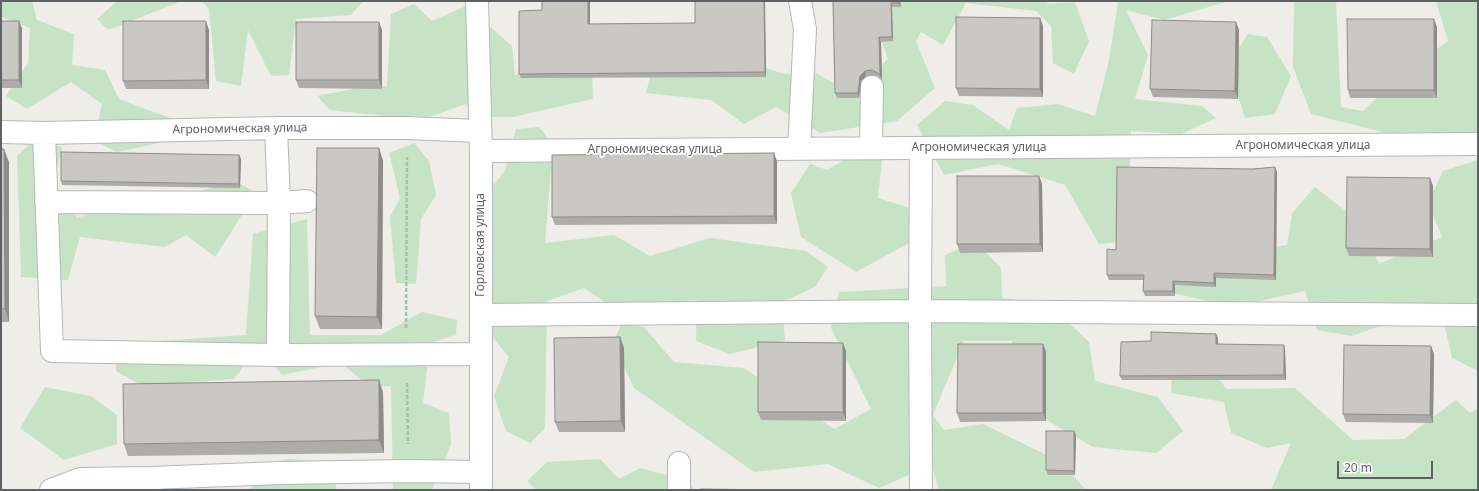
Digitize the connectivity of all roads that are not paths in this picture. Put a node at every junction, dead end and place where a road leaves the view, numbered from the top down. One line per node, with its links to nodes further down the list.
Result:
1 (477, 1): 7 (street, Горловская улица)
2 (800, 1): 10 (street)
3 (872, 87): 9 (street)
4 (276, 128): 6 (street, Агрономическая улица); 7 (street, Агрономическая улица); 14 (street)
5 (1, 132): 6 (street, Агрономическая улица)
6 (44, 133): 13 (street)
7 (480, 141): 10 (street, Агрономическая улица); 16 (street, Горловская улица)
8 (1478, 144): 11 (street, Агрономическая улица)
9 (871, 148): 10 (street, Агрономическая улица); 11 (street, Агрономическая улица)
10 (799, 149)
11 (921, 149): 15 (street)
12 (307, 201): 14 (street)
13 (46, 202): 14 (street); 19 (street)
14 (279, 203): 19 (street)
15 (920, 311): 16 (street); 17 (street); 26 (street)
16 (481, 315): 18 (street, Горловская улица)
17 (1478, 315)
18 (481, 354): 19 (street); 22 (street, Горловская улица)
19 (278, 355)
20 (679, 463): 25 (street)
21 (280, 481): 22 (street); 23 (street)
22 (481, 481)
23 (150, 484): 24 (street)
24 (51, 490)
25 (679, 490)
26 (921, 490)

